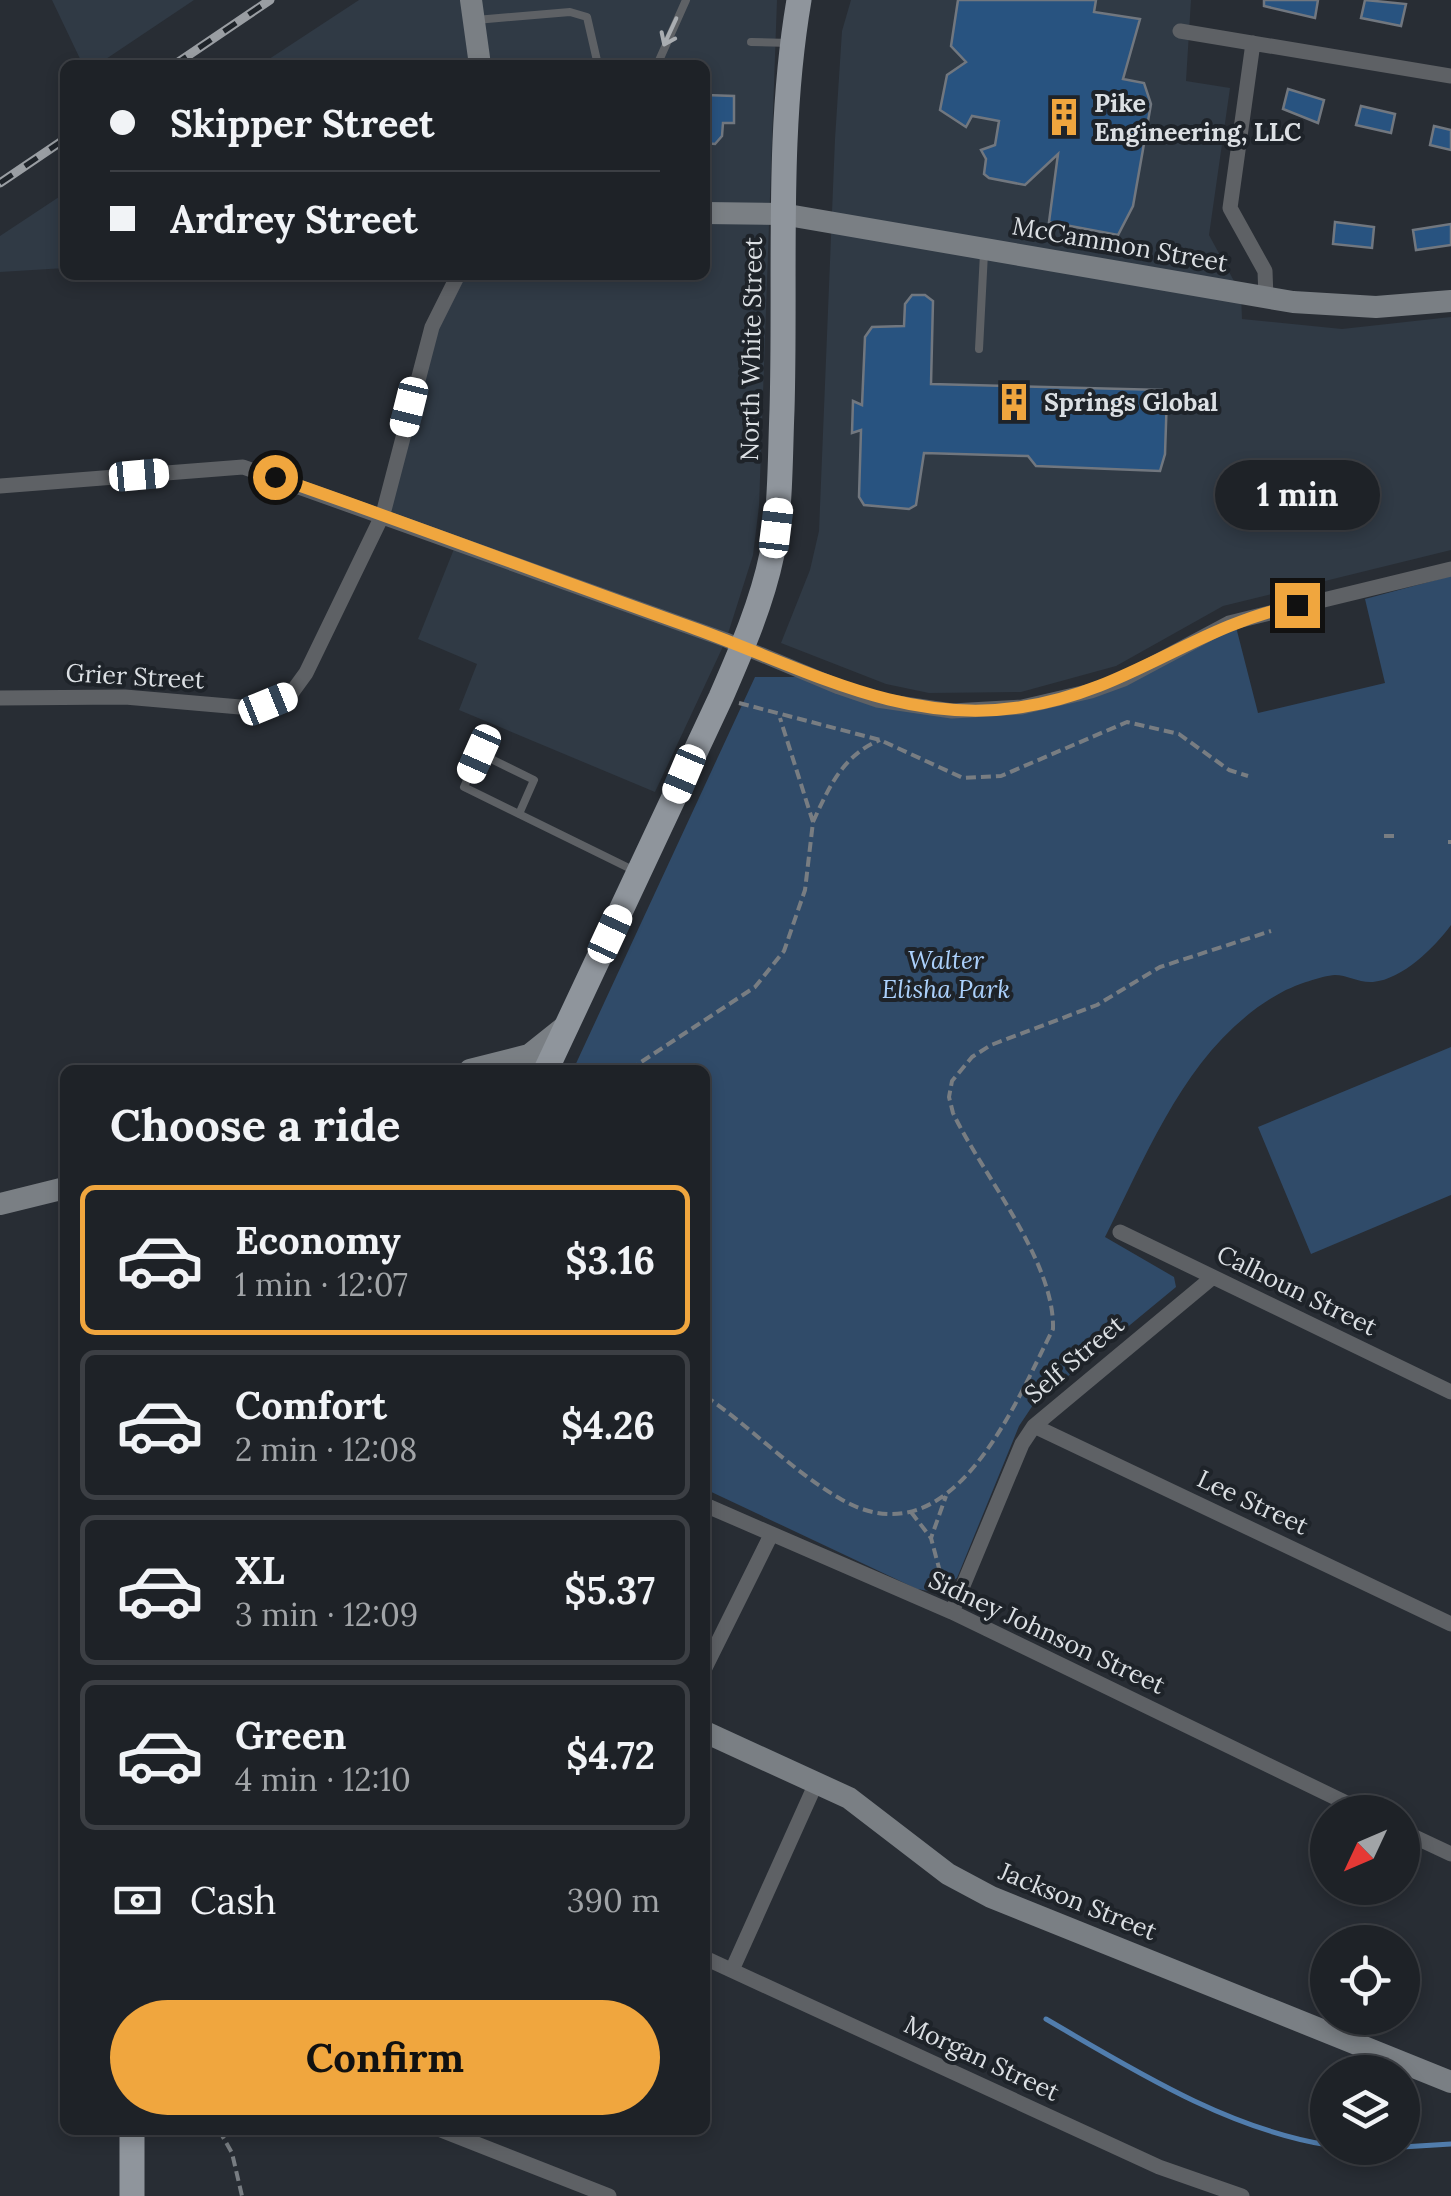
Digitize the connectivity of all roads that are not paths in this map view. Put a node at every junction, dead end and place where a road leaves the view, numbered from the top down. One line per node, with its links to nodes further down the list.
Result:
1 (686, 0): 10 (lane, one-way to 10)
2 (799, 0): 6 (main road, North White Street)
3 (473, 10): 8 (street); 9 (lane)
4 (1180, 31): 7 (street)
5 (750, 42): 6 (lane)
6 (794, 42): 13 (main road, North White Street)
7 (1253, 43): 11 (street); 16 (street)
8 (479, 60)
9 (597, 60)
10 (659, 60)
11 (1451, 76)
12 (710, 213): 13 (street, McCammon Street)
13 (782, 214): 14 (street, McCammon Street); 22 (main road, North White Street)
14 (984, 248): 16 (street, McCammon Street); 18 (lane)
15 (455, 280): 20 (street, Grier Street)
16 (1266, 298): 17 (street, McCammon Street)
17 (1451, 301)
18 (979, 348)
19 (0, 486): 20 (street)
20 (382, 514): 22 (street); 23 (street, Grier Street)
21 (1451, 569): 22 (street)
22 (743, 646): 25 (main road, North White Street)
23 (0, 698)
24 (519, 814): 24 (lane); 25 (lane)
25 (639, 873): 26 (main road, North White Street)
26 (568, 1024): 27 (street); 28 (main road, North White Street)
27 (490, 1065)
28 (548, 1065)
29 (60, 1189): 30 (street)
30 (0, 1204)
31 (1120, 1232): 32 (street, Calhoun Street)
32 (1213, 1277): 33 (street, Calhoun Street); 34 (street, Self Street)
33 (1451, 1392)
34 (1034, 1426): 37 (street, Self Street); 38 (street, Lee Street)
35 (710, 1507): 36 (street, Sidney Johnson Street)
36 (771, 1535): 37 (street, Sidney Johnson Street); 39 (street)
37 (952, 1612): 42 (street, Sidney Johnson Street)
38 (1451, 1624)
39 (710, 1658)
40 (710, 1734): 41 (street, Jackson Street)
41 (817, 1782): 46 (street); 47 (street, Jackson Street)
42 (1330, 1795)
43 (1420, 1839): 44 (street)
44 (1451, 1854)
45 (710, 1960): 46 (street, Morgan Street)
46 (732, 1970): 52 (street, Morgan Street)
47 (1451, 2082)
48 (132, 2135): 50 (main road)
49 (454, 2135): 51 (street)
50 (132, 2196)
51 (609, 2196)
52 (1242, 2196)

